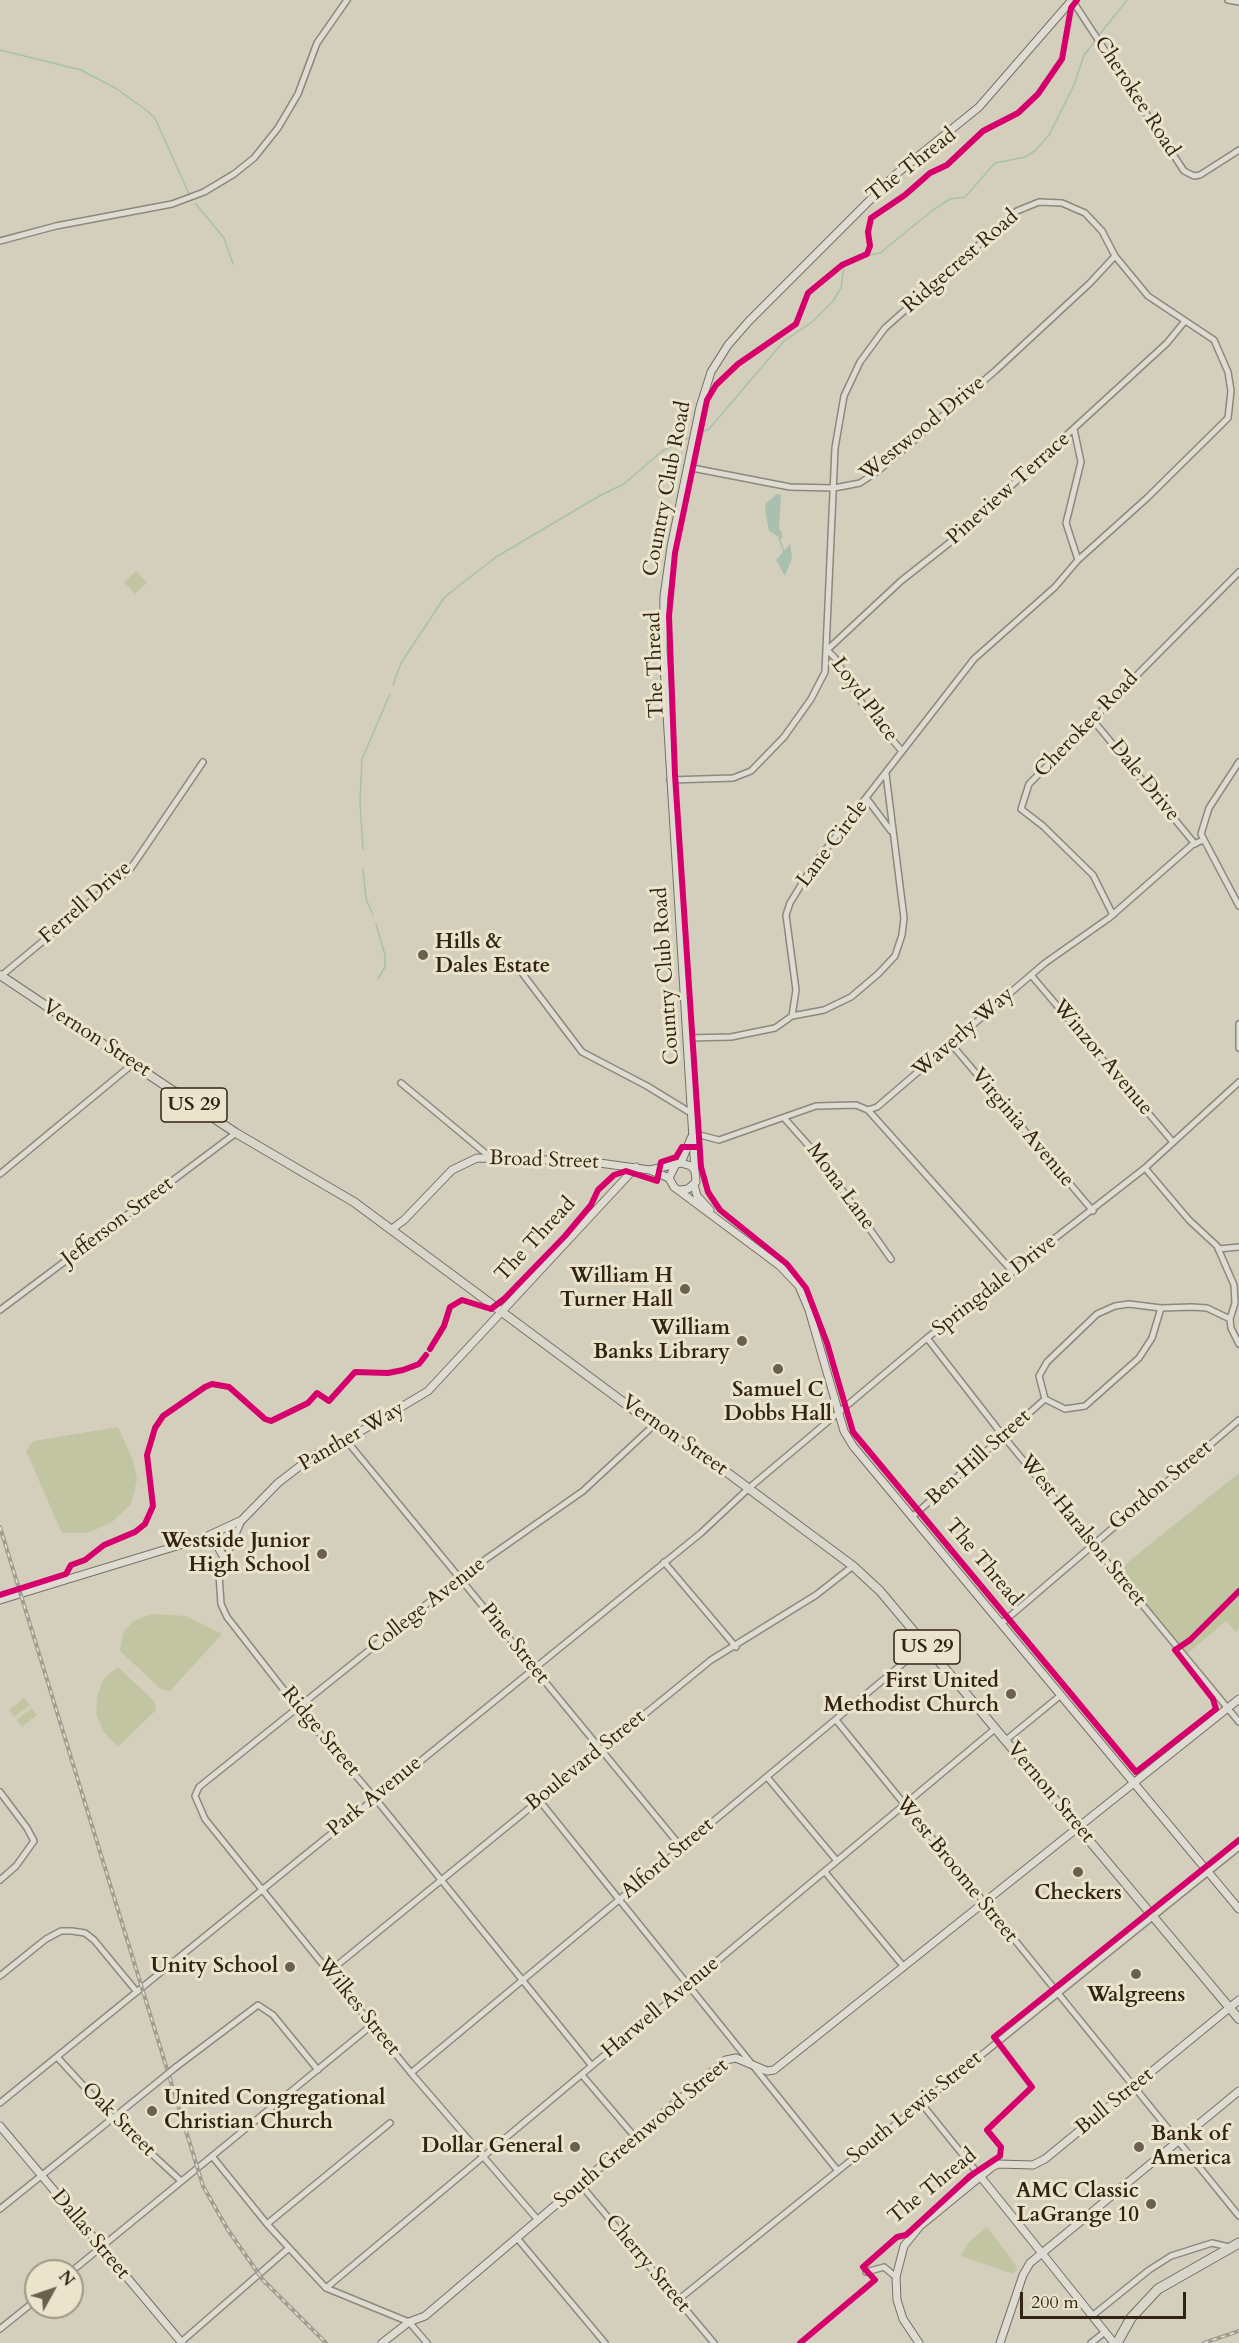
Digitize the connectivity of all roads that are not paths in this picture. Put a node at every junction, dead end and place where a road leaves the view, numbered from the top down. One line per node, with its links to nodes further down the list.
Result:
1 (347, 0): 6 (street)
2 (1072, 0): 5 (street, Cherokee Road); 10 (street, Country Club Road)
3 (1228, 0): 4 (street)
4 (1239, 2)
5 (1239, 150)
6 (0, 241)
7 (1115, 256): 8 (street, Ridgecrest Road); 11 (street, Westwood Drive); 11 (street, Ridgecrest Road)
8 (1185, 321): 9 (street, Pineview Terrace); 12 (street, Ridgecrest Road)
9 (1074, 429): 12 (street); 14 (street, Pineview Terrace)
10 (687, 467): 11 (street, Westwood Drive); 20 (street, Country Club Road)
11 (834, 488): 14 (street, Ridgecrest Road)
12 (1078, 561): 16 (street, Ridgecrest Road)
13 (1239, 572): 15 (street, Cherokee Road)
14 (827, 650): 16 (street, Loyd Place); 20 (street, Ridgecrest Road)
15 (1092, 719): 24 (street, Dale Drive); 26 (street, Cherokee Road)
16 (901, 750): 19 (street, Lane Circle)
17 (202, 762): 29 (street, Ferrell Drive)
18 (1239, 762): 23 (street)
19 (886, 774): 21 (street, Lane Circle); 22 (street)
20 (670, 780): 32 (street, Country Club Road)
21 (867, 799): 22 (street); 30 (street, Lane Circle)
22 (893, 834): 30 (street)
23 (1203, 840): 24 (street, Waverly Way); 25 (street)
24 (1195, 844): 26 (street, Waverly Way)
25 (1239, 906)
26 (1113, 915): 28 (street, Waverly Way)
27 (519, 969): 39 (street)
28 (1031, 975): 33 (street, Waverly Way); 43 (street, Winzor Avenue)
29 (0, 976): 35 (main road, Vernon Street / US 29)
30 (792, 1016): 32 (street)
31 (1239, 1024): 34 (street)
32 (688, 1038): 39 (street, Country Club Road)
33 (952, 1045): 38 (street, Waverly Way); 54 (street, Virginia Avenue)
34 (1239, 1048)
35 (134, 1063): 41 (main road, Vernon Street / US 29); 50 (street)
36 (1239, 1082): 43 (street, Springdale Drive)
37 (401, 1083): 44 (street)
38 (868, 1110): 40 (street); 60 (street)
39 (691, 1113): 42 (street, Country Club Road)
40 (785, 1119): 42 (street); 59 (street, Mona Lane)
41 (236, 1133): 56 (main road, Vernon Street / US 29); 62 (street, Jefferson Street)
42 (691, 1135): 45 (street, Country Club Road); 49 (street, Country Club Road)
43 (1172, 1141): 47 (street, Springdale Drive)
44 (490, 1157): 46 (street, Broad Street); 56 (street, Broad Street)
45 (678, 1164): 48 (street, Broad Street); 49 (street); 51 (street)
46 (636, 1167): 48 (street, Broad Street); 63 (street, Panther Way)
47 (1145, 1168): 54 (street, Springdale Drive); 58 (street)
48 (650, 1170): 51 (street, Broad Street)
49 (695, 1171): 52 (street)
50 (0, 1174)
51 (669, 1178): 53 (street)
52 (694, 1185): 53 (street); 55 (street)
53 (680, 1190): 55 (street)
54 (1093, 1211): 60 (street, Springdale Drive)
55 (715, 1215): 68 (street)
56 (392, 1229): 63 (main road, Vernon Street / US 29)
57 (1239, 1247): 58 (street)
58 (1218, 1249): 64 (street)
59 (891, 1260)
60 (1013, 1272): 65 (street, Springdale Drive)
61 (1161, 1308): 64 (street); 67 (street); 67 (street)
62 (0, 1310)
63 (501, 1311): 70 (main road, Vernon Street / US 29); 72 (street, Panther Way)
64 (1230, 1319): 66 (street)
65 (927, 1338): 68 (street, Springdale Drive); 71 (street, West Haralson Street)
66 (1239, 1344)
67 (1045, 1399): 71 (street, Ben Hill Street)
68 (839, 1412): 73 (street, Springdale Drive); 74 (street)
69 (1239, 1420): 77 (street, Gordon Street)
70 (654, 1425): 73 (main road, Vernon Street / US 29); 81 (street, College Avenue)
71 (1004, 1437): 74 (street, Ben Hill Street); 77 (street, West Haralson Street)
72 (346, 1440): 75 (street, Panther Way); 81 (street, Pine Street)
73 (749, 1488): 79 (street, Park Avenue); 80 (main road, Vernon Street / US 29)
74 (912, 1517): 83 (street)
75 (242, 1520): 76 (street, Panther Way); 78 (street, Ridge Street)
76 (204, 1538): 78 (street); 82 (street, Panther Way)
77 (1092, 1544): 83 (street, Gordon Street); 90 (street, West Haralson Street)
78 (224, 1558): 89 (street, Ridge Street)
79 (664, 1562): 85 (street); 86 (street, Park Avenue)
80 (853, 1566): 84 (main road, Vernon Street / US 29); 85 (street, Boulevard Street)
81 (459, 1578): 86 (street, Pine Street); 89 (street, College Avenue)
82 (0, 1600)
83 (1002, 1623): 87 (street)
84 (925, 1645): 91 (street, Alford Street); 93 (main road, Vernon Street / US 29)
85 (736, 1647): 95 (street, Boulevard Street)
86 (534, 1668): 95 (street, Pine Street); 100 (street, Park Avenue)
87 (1061, 1695): 94 (street); 97 (street)
88 (1239, 1699): 90 (street, South Greenwood Street)
89 (298, 1708): 98 (street, College Avenue); 100 (street, Ridge Street)
90 (1227, 1708): 92 (street, West Haralson Street); 97 (street, South Greenwood Street)
91 (836, 1720): 96 (street, Alford Street); 102 (street, West Broome Street)
92 (1239, 1722)
93 (996, 1728): 94 (main road, Vernon Street / US 29); 102 (street, Harwell Avenue)
94 (1006, 1740): 103 (main road, Vernon Street / US 29)
95 (599, 1750): 101 (street, Boulevard Street); 105 (street, Pine Street)
96 (767, 1777): 105 (street, Alford Street); 106 (street)
97 (1135, 1782): 103 (street, South Greenwood Street); 108 (street)
98 (199, 1787): 111 (street, Wilkes Street)
99 (0, 1792): 109 (street)
100 (374, 1797): 110 (street, Ridge Street); 111 (street, Park Avenue)
101 (539, 1800): 110 (street, Boulevard Street); 112 (street)
102 (904, 1805): 106 (street, Harwell Avenue); 113 (street, West Broome Street)
103 (1079, 1828): 113 (street, South Greenwood Street); 115 (main road, Vernon Street / US 29)
104 (1239, 1847): 108 (street, South Lewis Street)
105 (682, 1848): 112 (street, Alford Street)
106 (837, 1861): 107 (street, Harwell Avenue)
107 (825, 1872): 116 (street); 120 (street, Harwell Avenue)
108 (1208, 1872): 114 (street); 115 (street, South Lewis Street)
109 (0, 1880)
110 (441, 1880): 117 (street, Boulevard Street); 119 (street, Ridge Street)
111 (263, 1890): 117 (street, Wilkes Street); 121 (street, Park Avenue)
112 (619, 1900): 119 (street, Alford Street); 120 (street)
113 (983, 1904): 116 (street, South Greenwood Street); 122 (street, West Broome Street)
114 (1239, 1909)
115 (1152, 1916): 122 (street, South Lewis Street); 124 (main road, Vernon Street / US 29)
116 (904, 1967): 128 (street, South Greenwood Street)
117 (330, 1971): 126 (street, Wilkes Street)
118 (0, 1976): 121 (street)
119 (521, 1979): 129 (street, Ridge Street); 131 (street, Alford Street)
120 (688, 1985): 128 (street); 129 (street, Harwell Avenue)
121 (137, 1992): 127 (street, Park Avenue)
122 (1057, 1993): 133 (street, West Broome Street); 136 (street, South Lewis Street)
123 (1239, 2000): 124 (street, Bull Street)
124 (1230, 2008): 125 (main road, Vernon Street / US 29); 133 (street, Bull Street)
125 (1239, 2019)
126 (372, 2025): 130 (street); 131 (street, Wilkes Street)
127 (57, 2057): 135 (street, Park Avenue); 137 (street, Oak Street)
128 (752, 2064): 140 (street, South Greenwood Street); 144 (street)
129 (592, 2066): 132 (street, Harwell Avenue)
130 (318, 2070): 137 (street, bridge); 142 (street)
131 (411, 2073): 143 (street, Wilkes Street)
132 (582, 2074): 140 (street); 143 (street, Harwell Avenue)
133 (1134, 2088): 141 (street, West Broome Street); 146 (street, Bull Street)
134 (1239, 2091): 141 (street)
135 (0, 2103)
136 (921, 2103): 144 (street, South Lewis Street); 146 (street)
137 (113, 2118): 145 (street); 147 (street, Oak Street)
138 (390, 2122): 152 (street)
139 (0, 2126): 145 (street, Dallas Street)
140 (635, 2137): 148 (street, South Greenwood Street)
141 (1177, 2142): 150 (street, West Broome Street); 157 (street)
142 (212, 2156): 147 (street); 152 (street)
143 (484, 2156): 151 (street, Wilkes Street); 161 (street, Harwell Avenue)
144 (838, 2170): 162 (street, South Lewis Street)
145 (39, 2175): 149 (street); 155 (street, Dallas Street)
146 (980, 2176): 157 (street); 160 (street, Bull Street)
147 (181, 2181): 155 (street)
148 (580, 2184): 151 (street, South Greenwood Street); 162 (street, Cherry Street)
149 (0, 2209)
150 (1239, 2216)
151 (538, 2220): 153 (street, South Greenwood Street)
152 (267, 2224): 156 (street)
153 (517, 2238): 165 (street, South Greenwood Street); 171 (street)
154 (1235, 2246): 164 (street); 176 (highway)
155 (102, 2248): 158 (street); 168 (street, Dallas Street)
156 (289, 2248): 161 (street); 168 (street)
157 (1042, 2253): 164 (street); 174 (street)
158 (84, 2262)
159 (866, 2272): 160 (street)
160 (896, 2277): 173 (street)
161 (326, 2288): 165 (street)
162 (678, 2300): 172 (street, Cherry Street)
163 (24, 2309): 166 (street)
164 (1092, 2316): 167 (street)
165 (409, 2322): 169 (street, South Greenwood Street); 170 (street)
166 (0, 2328)
167 (1105, 2332): 175 (street); 176 (street)
168 (181, 2343)
169 (382, 2343)
170 (427, 2343)
171 (605, 2343)
172 (714, 2343)
173 (919, 2343)
174 (1000, 2343)
175 (1091, 2343)
176 (1115, 2343)

